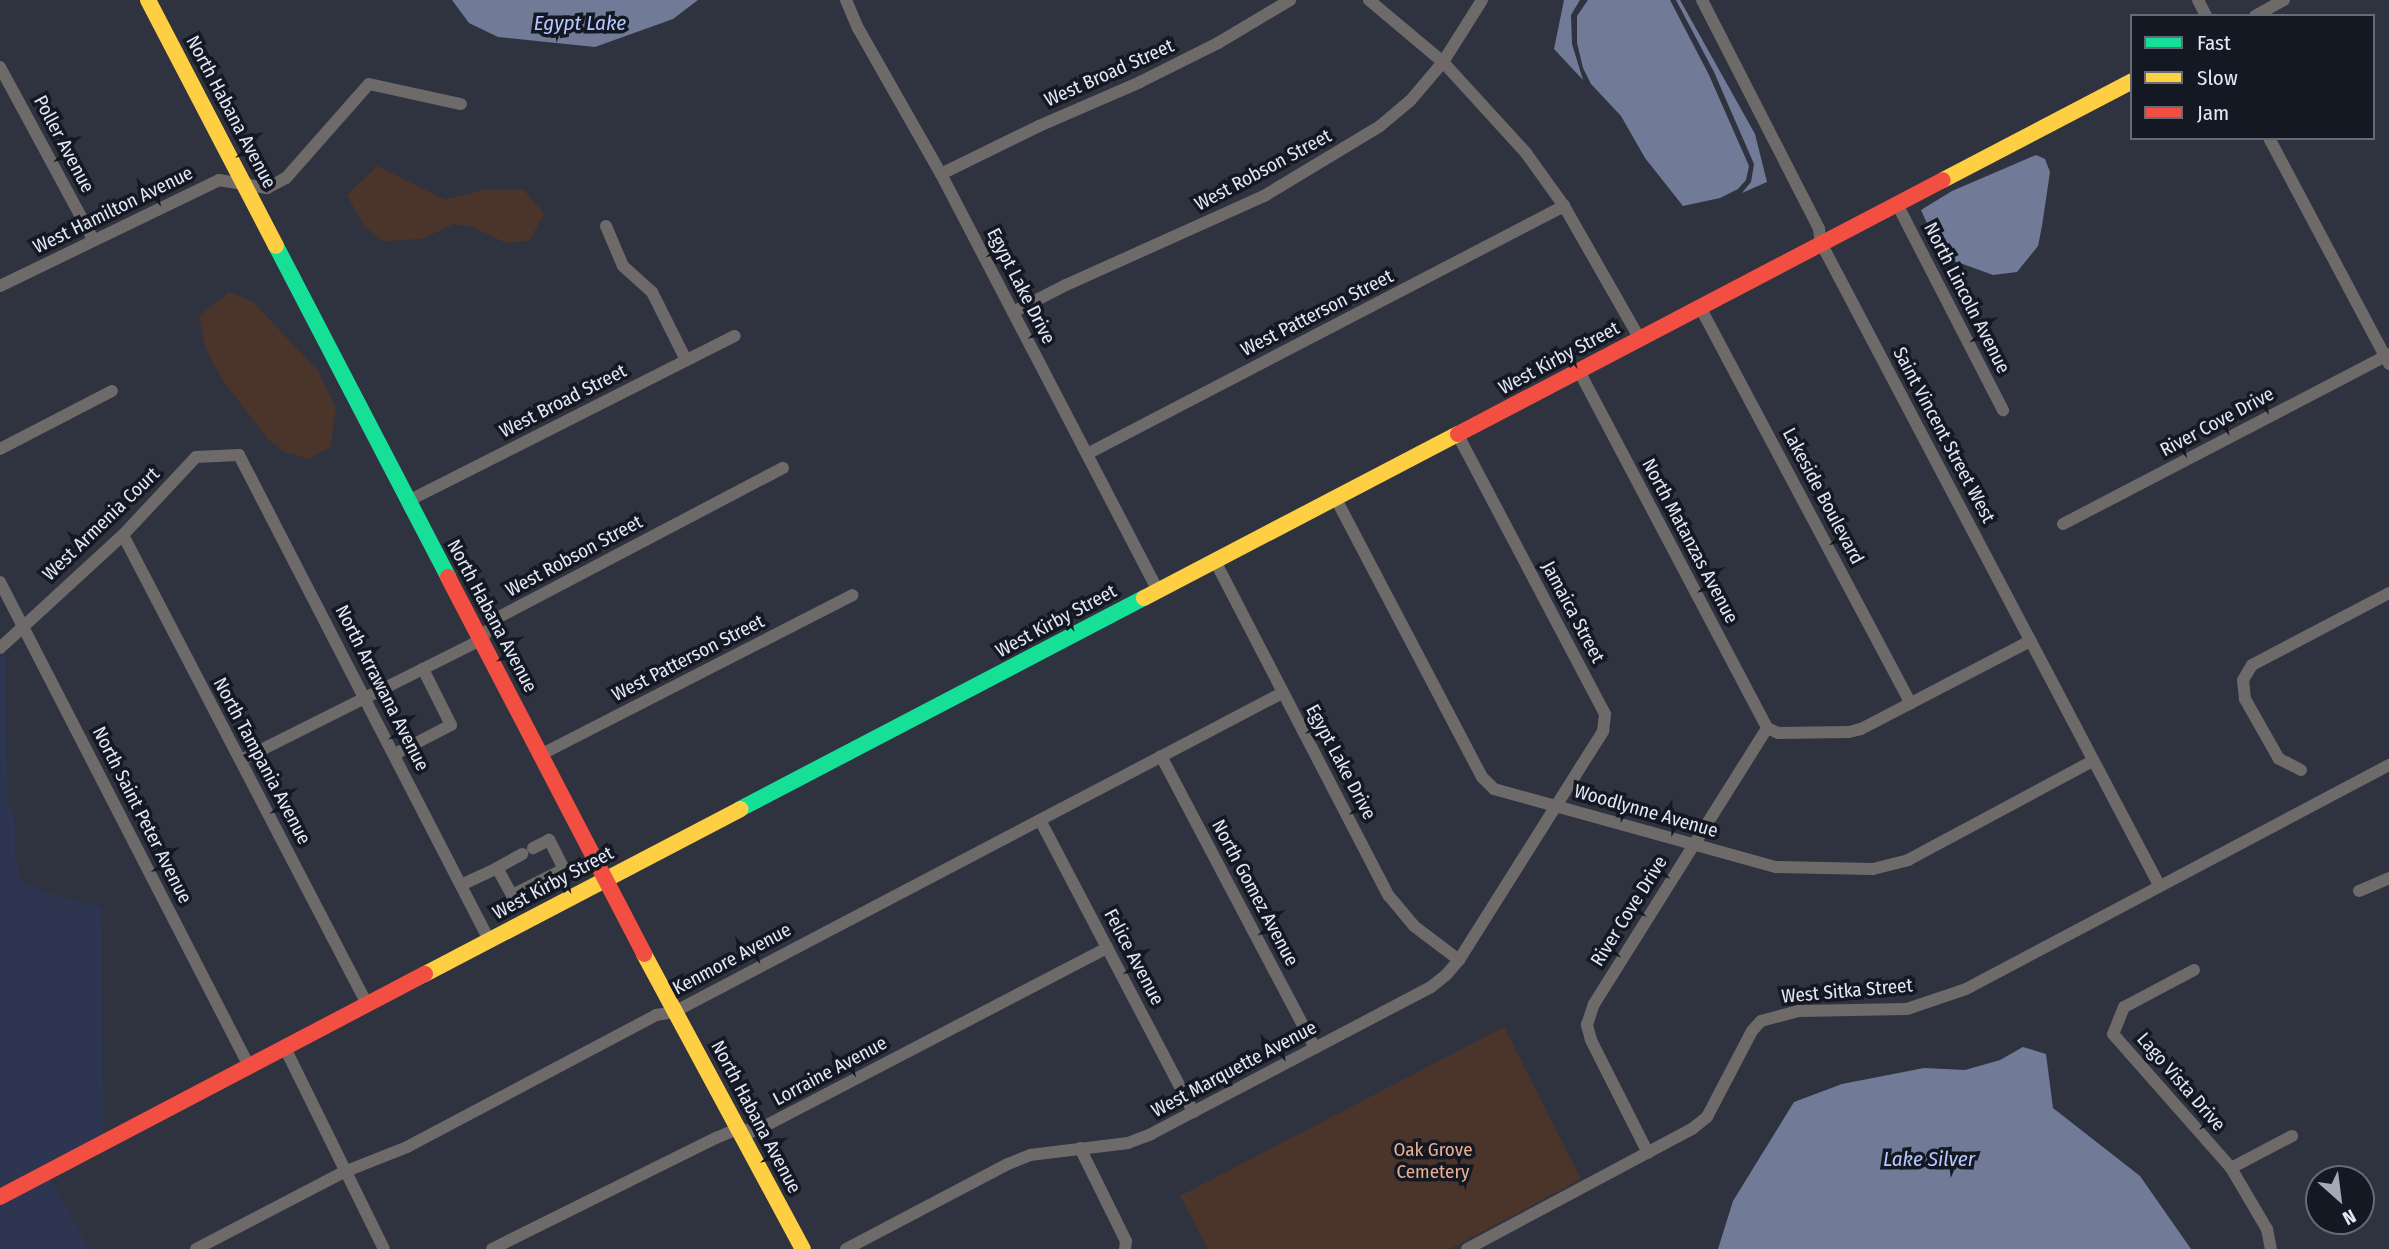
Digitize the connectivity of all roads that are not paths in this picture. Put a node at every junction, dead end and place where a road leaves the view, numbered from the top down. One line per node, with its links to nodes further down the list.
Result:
1 (148, 0): 15 (street, North Habana Avenue)
2 (846, 0): 14 (street, Egypt Lake Drive)
3 (1290, 0): 14 (street, West Broad Street)
4 (1369, 0): 9 (street)
5 (1482, 0): 9 (street, West Robson Street)
6 (1702, 0): 20 (street, Saint Vincent Street West)
7 (2284, 0): 8 (street)
8 (2259, 14)
9 (1443, 62): 17 (street); 23 (street, West Robson Street)
10 (0, 66): 19 (street, Poller Avenue)
11 (2130, 82): 16 (street, West Kirby Street)
12 (461, 104): 15 (street, West Hamilton Avenue)
13 (2270, 140): 26 (street)
14 (941, 174): 23 (street, Egypt Lake Drive)
15 (245, 184): 19 (street, West Hamilton Avenue); 37 (street, North Habana Avenue)
16 (1897, 204): 20 (street, West Kirby Street); 30 (street, North Lincoln Avenue)
17 (1564, 206): 25 (street); 33 (street, West Patterson Street)
18 (606, 226): 27 (street)
19 (93, 239): 21 (street, West Hamilton Avenue)
20 (1821, 243): 22 (street, West Kirby Street); 47 (street, Saint Vincent Street West)
21 (0, 286)
22 (1700, 307): 25 (street, West Kirby Street); 52 (street, Lakeside Boulevard)
23 (1013, 312): 33 (street, Egypt Lake Drive)
24 (735, 336): 27 (street, West Broad Street)
25 (1640, 339): 28 (street, West Kirby Street)
26 (2388, 358): 38 (street, River Cove Drive)
27 (686, 360): 37 (street, West Broad Street)
28 (1579, 371): 31 (street, West Kirby Street); 53 (street, North Matanzas Avenue)
29 (112, 391): 32 (street)
30 (2003, 410)
31 (1458, 435): 36 (street, West Kirby Street); 61 (street, Jamaica Street)
32 (0, 449)
33 (1087, 454): 42 (street, Egypt Lake Drive)
34 (239, 455): 39 (street, West Armenia Court); 51 (street, North Arrawana Avenue)
35 (783, 468): 46 (street, West Robson Street)
36 (1336, 499): 40 (street, West Kirby Street); 61 (street, Woodlynne Avenue)
37 (408, 501): 46 (street, North Habana Avenue)
38 (2063, 524)
39 (123, 535): 45 (street, West Armenia Court); 57 (street, North Tampania Avenue)
40 (1214, 562): 42 (street, West Kirby Street); 50 (street, Egypt Lake Drive)
41 (0, 582): 45 (street, North Saint Peter Avenue)
42 (1158, 591): 66 (street, West Kirby Street)
43 (2389, 593): 60 (street)
44 (852, 596): 55 (street, West Patterson Street)
45 (22, 626): 48 (street, West Armenia Court); 78 (street, North Saint Peter Avenue)
46 (481, 640): 49 (street, West Robson Street); 55 (street, North Habana Avenue)
47 (2030, 641): 52 (street); 58 (street, Saint Vincent Street West)
48 (0, 648)
49 (423, 669): 51 (street, West Robson Street); 54 (street)
50 (1282, 693): 56 (street, Kenmore Avenue); 72 (street, Egypt Lake Drive)
51 (366, 697): 54 (street, North Arrawana Avenue); 57 (street, West Robson Street)
52 (1911, 703): 53 (street)
53 (1767, 728): 63 (street, River Cove Drive)
54 (395, 754): 67 (street, North Arrawana Avenue)
55 (540, 755): 66 (street, North Habana Avenue)
56 (1161, 756): 62 (street, Kenmore Avenue); 77 (street, North Gomez Avenue)
57 (241, 761): 74 (street, North Tampania Avenue)
58 (2093, 761): 63 (street, Woodlynne Avenue); 68 (street, Saint Vincent Street West)
59 (2389, 765): 68 (street, West Sitka Street)
60 (2301, 769)
61 (1557, 805): 63 (street, Woodlynne Avenue); 72 (street, West Marquette Avenue)
62 (1040, 820): 71 (street, Felice Avenue); 75 (street, Kenmore Avenue)
63 (1693, 844): 83 (street, River Cove Drive)
64 (497, 868): 64 (street); 67 (street)
65 (2389, 878): 69 (street)
66 (605, 879): 70 (street, West Kirby Street); 75 (street, North Habana Avenue)
67 (461, 885): 70 (street, North Arrawana Avenue)
68 (2159, 885): 83 (street, West Sitka Street)
69 (2359, 891)
70 (489, 940): 74 (street, West Kirby Street)
71 (1107, 948): 79 (street, Felice Avenue); 80 (street, Lorraine Avenue)
72 (1458, 960): 77 (street, West Marquette Avenue)
73 (2194, 970): 84 (street, Lago Vista Drive)
74 (368, 1004): 76 (street, West Kirby Street)
75 (674, 1012): 80 (street, North Habana Avenue); 85 (street, Kenmore Avenue)
76 (285, 1048): 78 (street, West Kirby Street); 85 (street)
77 (1315, 1048): 79 (street, West Marquette Avenue)
78 (249, 1066): 86 (street, West Kirby Street)
79 (1192, 1112): 82 (street, West Marquette Avenue)
80 (739, 1128): 89 (street, Lorraine Avenue); 90 (street, North Habana Avenue)
81 (2292, 1136): 84 (street)
82 (1080, 1148): 91 (street, West Marquette Avenue); 92 (street)
83 (1648, 1153): 93 (street, West Sitka Street)
84 (2231, 1168): 94 (street, Lago Vista Drive)
85 (345, 1172): 87 (street, Kenmore Avenue); 88 (street)
86 (0, 1198)
87 (196, 1249)
88 (384, 1249)
89 (492, 1249)
90 (803, 1249)
91 (846, 1249)
92 (1125, 1249)
93 (1466, 1249)
94 (2271, 1249)

